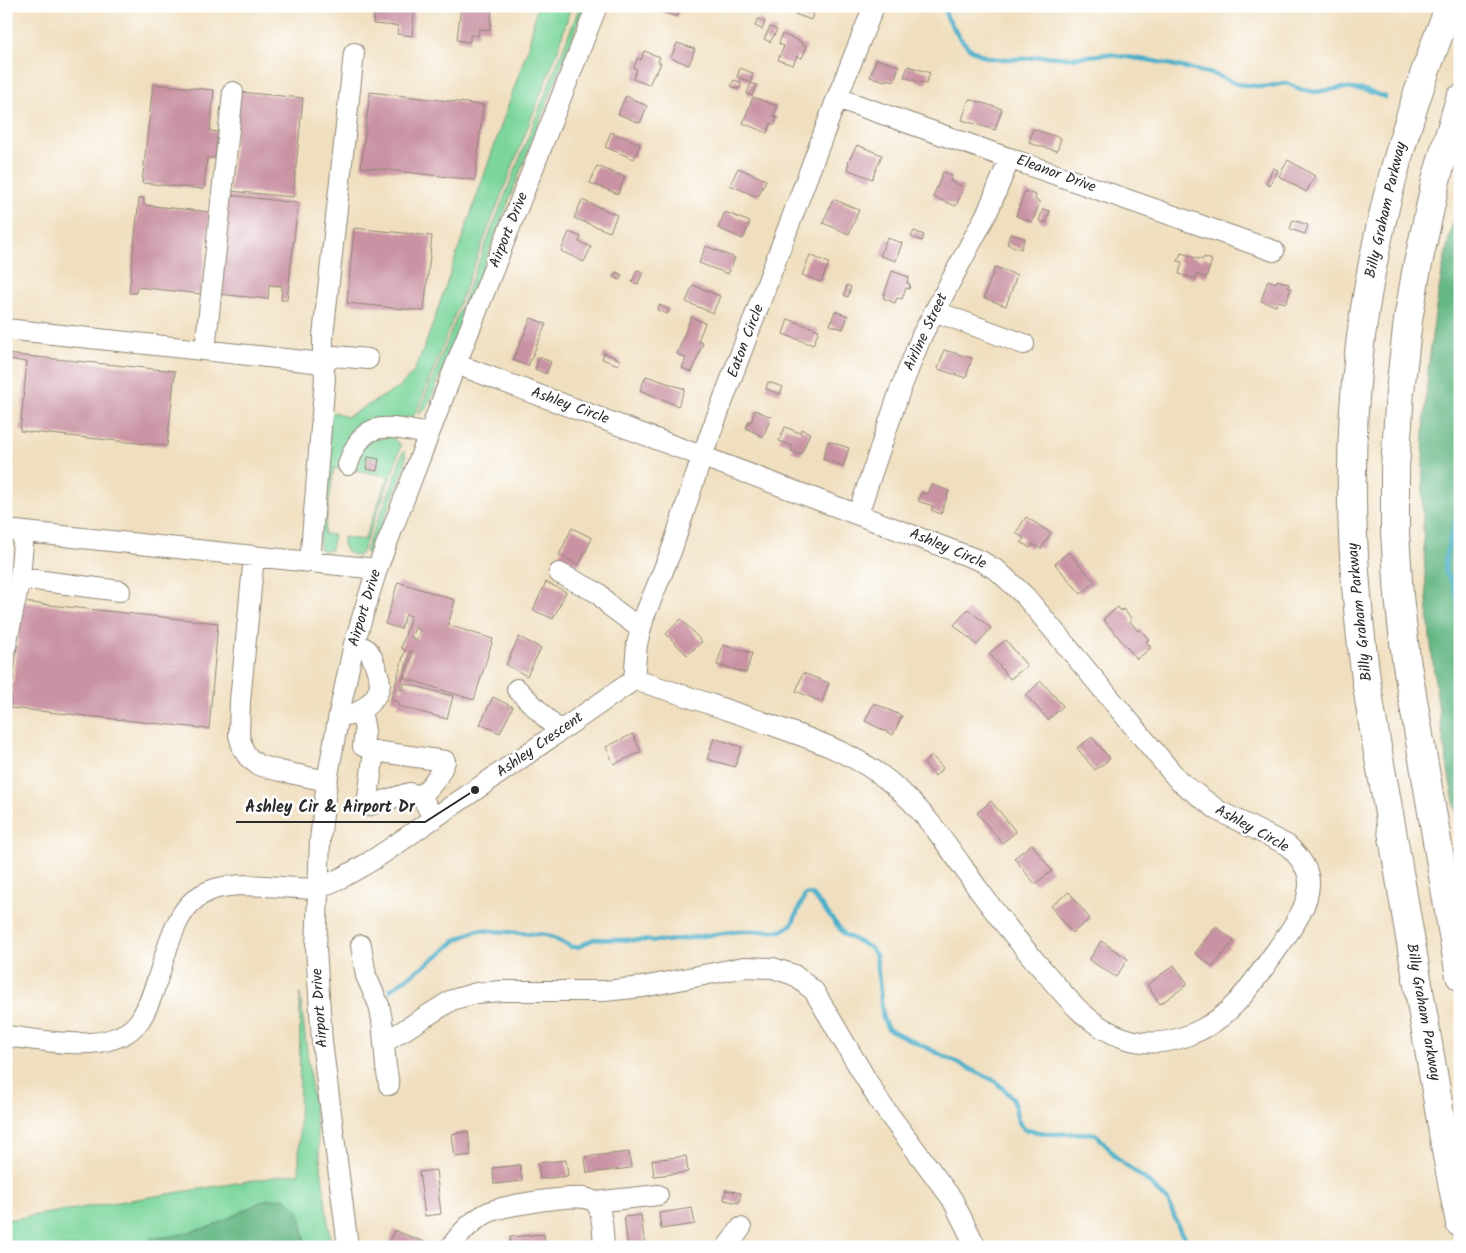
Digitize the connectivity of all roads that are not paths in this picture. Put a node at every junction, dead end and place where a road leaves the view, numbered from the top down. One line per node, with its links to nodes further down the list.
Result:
1 (597, 6): 16 (street, Airport Drive)
2 (874, 6): 6 (street, Eaton Circle)
3 (1450, 6): 48 (highway, Billy Graham Parkway)
4 (354, 53): 15 (street)
5 (233, 92): 13 (street)
6 (837, 98): 8 (street, Eleanor Drive); 18 (street, Eaton Circle)
7 (1460, 99): 42 (highway)
8 (1010, 158): 9 (street, Eleanor Drive); 10 (street, Airline Street)
9 (1274, 251)
10 (934, 311): 12 (street); 20 (street, Airline Street)
11 (6, 329): 13 (street)
12 (1024, 344)
13 (205, 350): 15 (street)
14 (368, 359): 15 (street)
15 (323, 363): 23 (street)
16 (456, 364): 17 (street, Airport Drive); 18 (street, Ashley Circle)
17 (429, 434): 19 (street); 24 (street, Airport Drive)
18 (702, 456): 20 (street, Ashley Circle); 28 (street, Eaton Circle)
19 (348, 465)
20 (858, 514): 31 (street, Ashley Circle)
21 (15, 531): 22 (street); 26 (street)
22 (254, 556): 23 (street); 37 (street)
23 (310, 562): 24 (street)
24 (377, 569): 29 (street, Airport Drive)
25 (559, 573): 28 (street)
26 (20, 578): 27 (street); 30 (street)
27 (120, 591)
28 (641, 629): 31 (street, Eaton Circle)
29 (354, 644): 33 (street); 34 (street, Airport Drive)
30 (6, 646)
31 (634, 680): 35 (street, Ashley Crescent)
32 (517, 689): 35 (street)
33 (361, 710): 34 (street); 36 (street)
34 (339, 714): 37 (street, Airport Drive)
35 (559, 732): 39 (street, Ashley Crescent)
36 (374, 751): 38 (street); 38 (street)
37 (327, 780): 40 (street, Airport Drive)
38 (421, 796): 39 (street)
39 (434, 819): 40 (street, Ashley Crescent)
40 (318, 888): 43 (street); 50 (street, Airport Drive)
41 (361, 945): 44 (street)
42 (1460, 976)
43 (6, 1036)
44 (384, 1042): 45 (street); 54 (street)
45 (389, 1085)
46 (658, 1195): 47 (street)
47 (594, 1202): 51 (street); 52 (street)
48 (1460, 1223)
49 (741, 1228): 53 (street)
50 (348, 1247)
51 (451, 1247)
52 (604, 1247)
53 (727, 1247)
54 (976, 1247)

